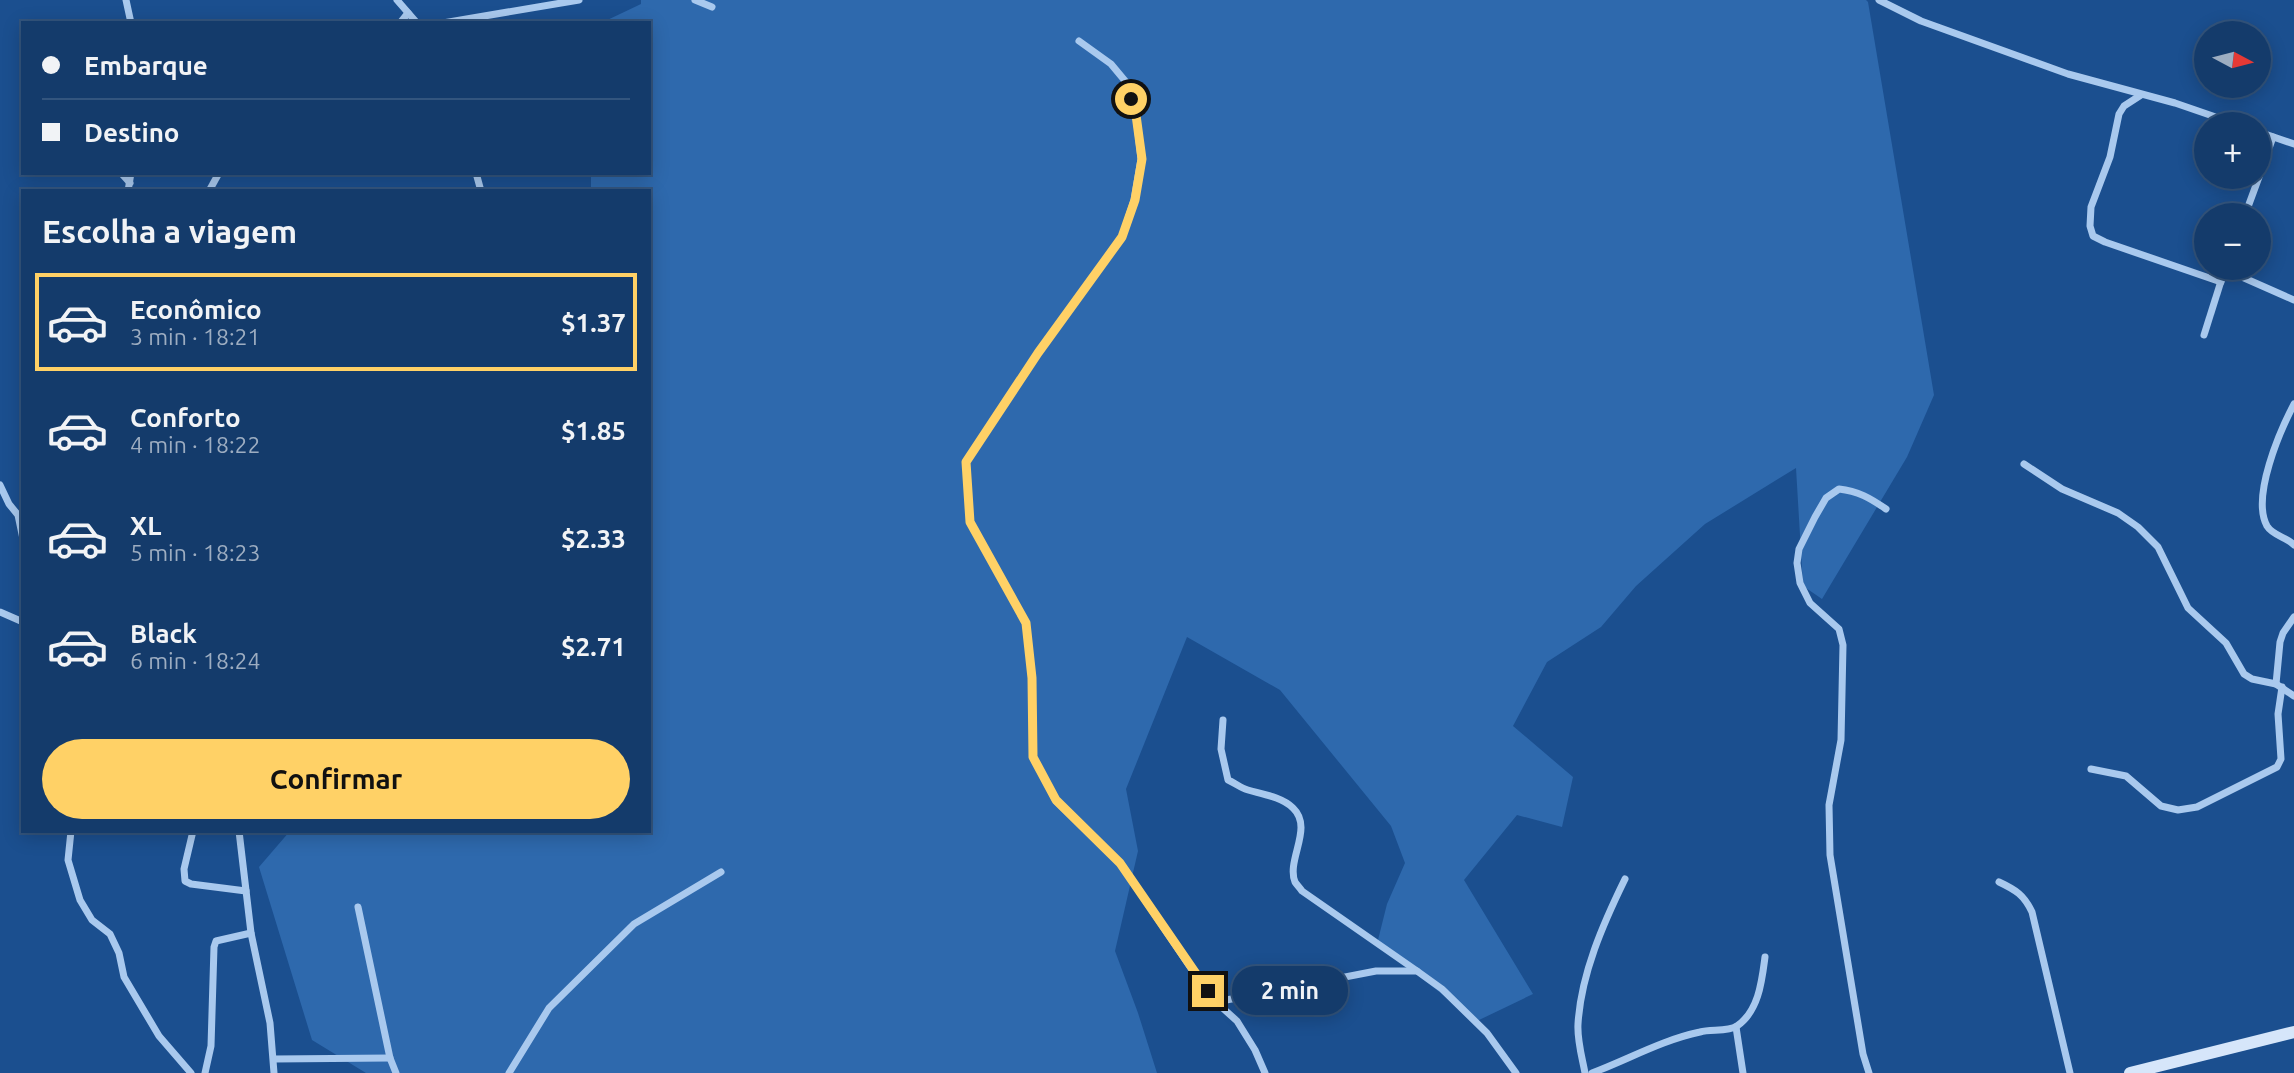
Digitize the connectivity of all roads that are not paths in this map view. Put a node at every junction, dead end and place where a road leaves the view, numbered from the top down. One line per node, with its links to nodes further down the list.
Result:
1 (125, 0): 8 (street)
2 (579, 0): 11 (street)
3 (695, 0): 6 (street)
4 (1879, 0): 13 (street)
5 (401, 1): 7 (street)
6 (712, 7)
7 (408, 13): 9 (street); 10 (street)
8 (130, 21)
9 (402, 21)
10 (415, 21)
11 (455, 21)
12 (1079, 41): 46 (street)
13 (2141, 95): 14 (street); 19 (street)
14 (2201, 112)
15 (2273, 137): 16 (street); 17 (street)
16 (2271, 143)
17 (2294, 144)
18 (2250, 280): 20 (street)
19 (2221, 282): 21 (street)
20 (2294, 300)
21 (2204, 335)
22 (2294, 404): 27 (street)
23 (2024, 464): 31 (street)
24 (0, 485): 26 (street)
25 (1886, 509): 62 (street)
26 (21, 522)
27 (2294, 545)
28 (0, 612): 30 (street)
29 (2294, 617): 31 (street)
30 (21, 621)
31 (2279, 686): 32 (street); 34 (street)
32 (2294, 696)
33 (1223, 720): 45 (street)
34 (2091, 769)
35 (71, 833): 52 (street)
36 (193, 833): 41 (street)
37 (240, 833): 41 (street)
38 (721, 872): 56 (street)
39 (1625, 879): 59 (street)
40 (1999, 882): 63 (street)
41 (246, 891): 43 (street)
42 (358, 907): 49 (street)
43 (251, 933): 50 (street); 53 (street)
44 (1765, 957): 47 (street)
45 (1417, 971): 46 (street); 58 (street)
46 (1216, 1002): 57 (street)
47 (1736, 1027): 60 (street); 61 (street)
48 (2294, 1032): 51 (main road)
49 (390, 1058): 50 (street); 55 (street)
50 (274, 1059): 54 (street)
51 (2171, 1068): 64 (main road)
52 (191, 1073)
53 (205, 1073)
54 (274, 1073)
55 (396, 1073)
56 (509, 1073)
57 (1265, 1073)
58 (1516, 1073)
59 (1585, 1073)
60 (1592, 1073)
61 (1743, 1073)
62 (1869, 1073)
63 (2070, 1073)
64 (2130, 1073)

